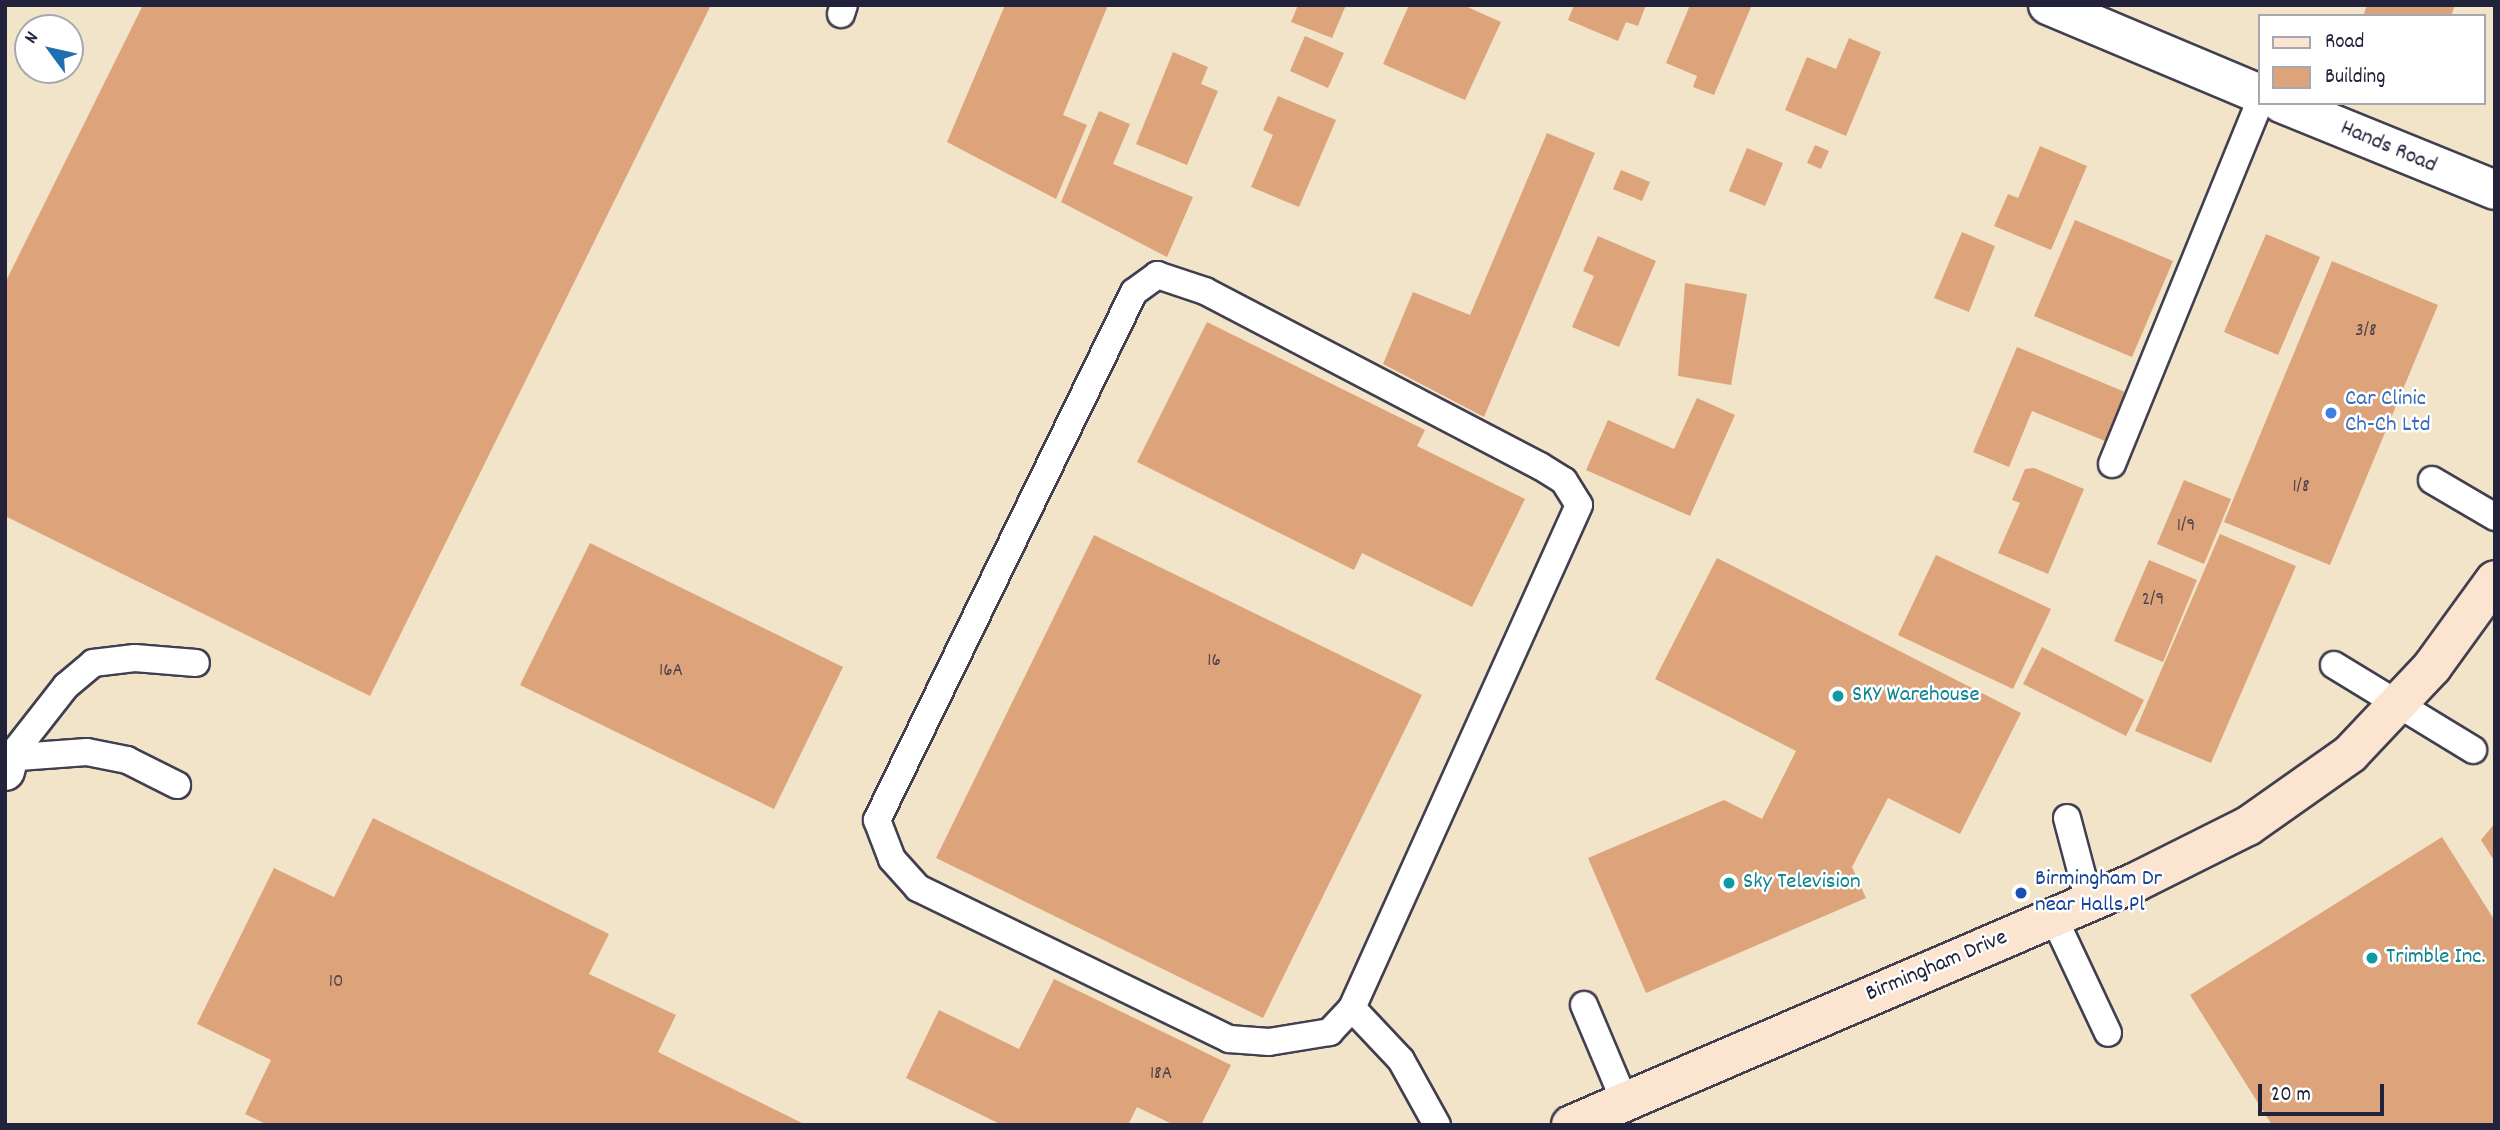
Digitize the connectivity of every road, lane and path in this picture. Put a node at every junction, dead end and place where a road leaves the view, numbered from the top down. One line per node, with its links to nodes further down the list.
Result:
1 (2048, 5): 2 (street)
2 (2258, 93)
3 (2258, 105): 6 (lane)
4 (2286, 105): 5 (street, Hands Road)
5 (2495, 190)
6 (2112, 464)
7 (2432, 480): 8 (lane)
8 (2495, 517)
9 (2494, 582): 12 (main road, Birmingham Drive)
10 (196, 663): 14 (lane)
11 (2334, 665): 12 (lane)
12 (2399, 703): 13 (lane); 17 (main road, Birmingham Drive)
13 (2473, 750)
14 (6, 760): 15 (lane)
15 (177, 785)
16 (2067, 818): 17 (lane)
17 (2089, 901): 18 (main road, Birmingham Drive)
18 (2053, 916): 21 (lane); 22 (main road, Birmingham Drive)
19 (1584, 1005): 22 (lane)
20 (1352, 1008): 20 (lane); 23 (lane)
21 (2108, 1033)
22 (1625, 1102): 24 (main road, Birmingham Drive)
23 (1437, 1125)
24 (1571, 1125)

